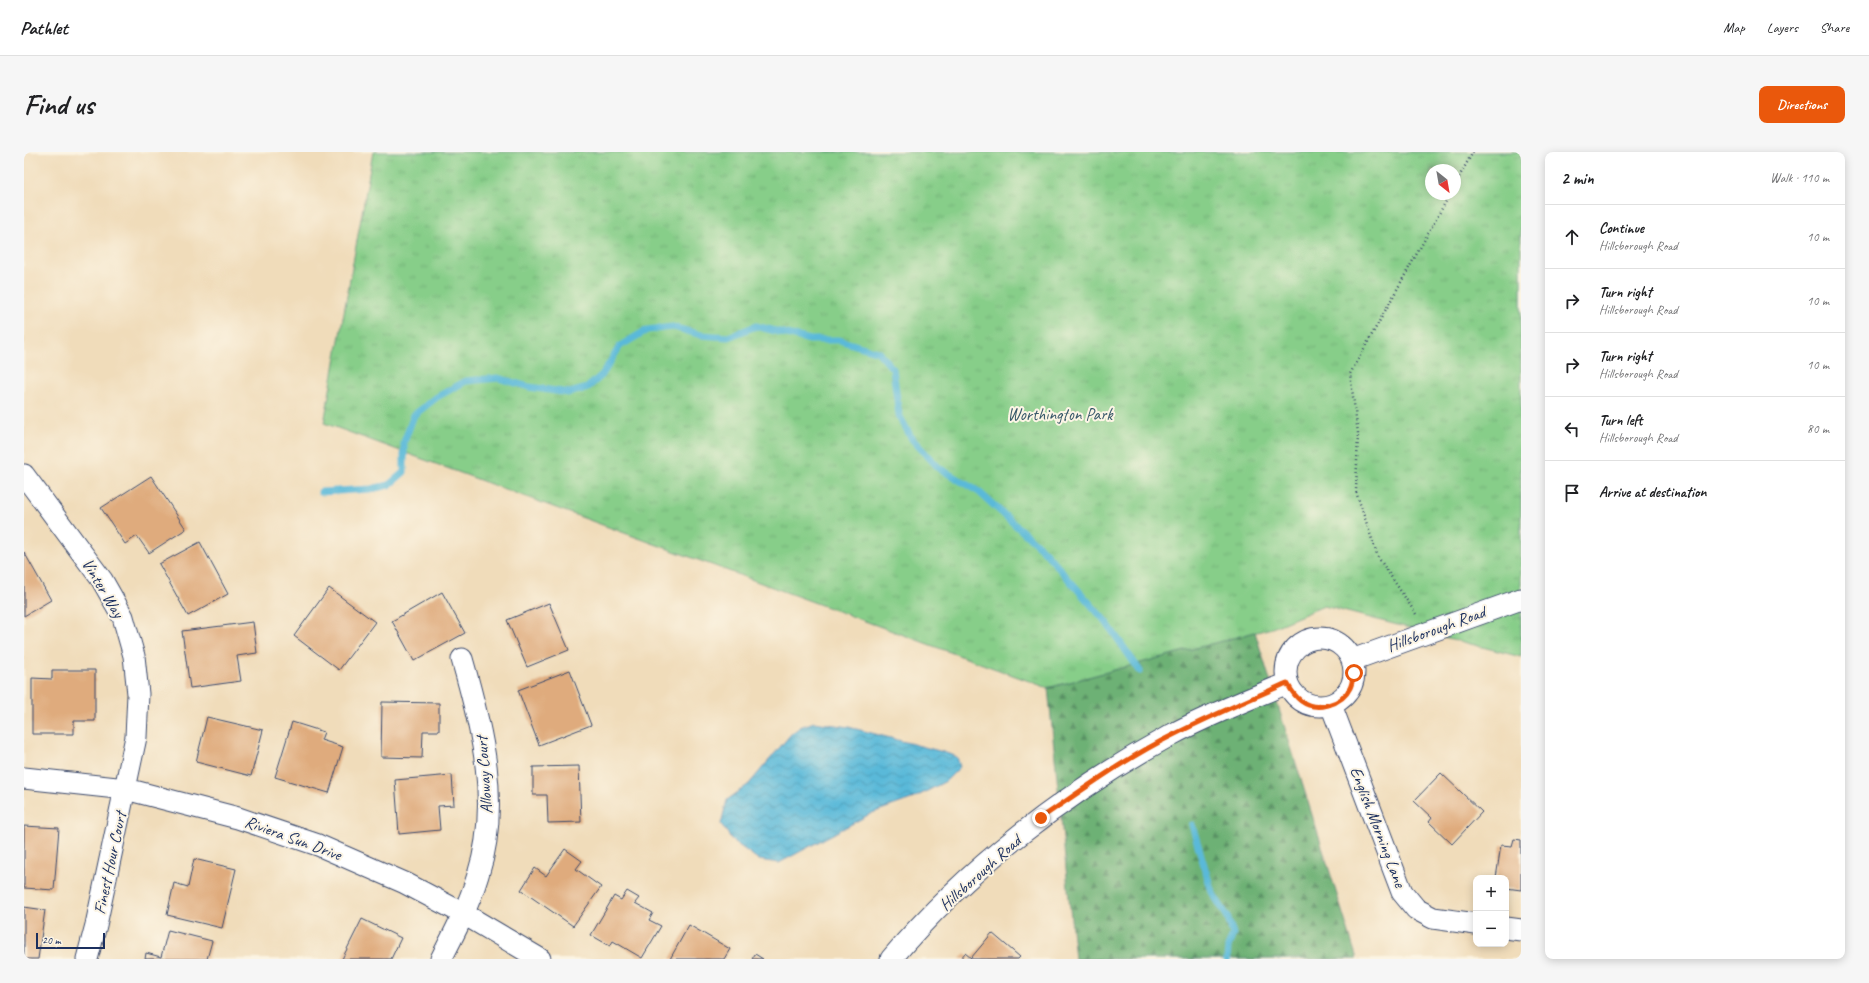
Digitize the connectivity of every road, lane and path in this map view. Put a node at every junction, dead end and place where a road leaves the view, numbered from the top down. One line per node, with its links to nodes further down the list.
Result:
1 (1473, 152): 2 (path)
2 (1461, 173)
3 (1447, 200): 6 (path)
4 (24, 475): 12 (street, Vinter Way)
5 (1521, 599): 8 (street, Hillsborough Road)
6 (1412, 608)
7 (462, 659): 13 (street, Alloway Court)
8 (1352, 660): 9 (street); 10 (street)
9 (1287, 683): 10 (street); 20 (street, Hillsborough Road)
10 (1332, 705): 14 (street, English Morning Lane)
11 (24, 778): 12 (street, Riviera Sun Drive)
12 (126, 789): 13 (street, Riviera Sun Drive); 17 (street, Finest Hour Court)
13 (464, 914): 18 (street, Alloway Court); 19 (street, Riviera Sun Drive)
14 (1473, 924)
15 (1509, 928): 16 (street)
16 (1521, 930)
17 (87, 959)
18 (441, 959)
19 (540, 959)
20 (891, 959)

